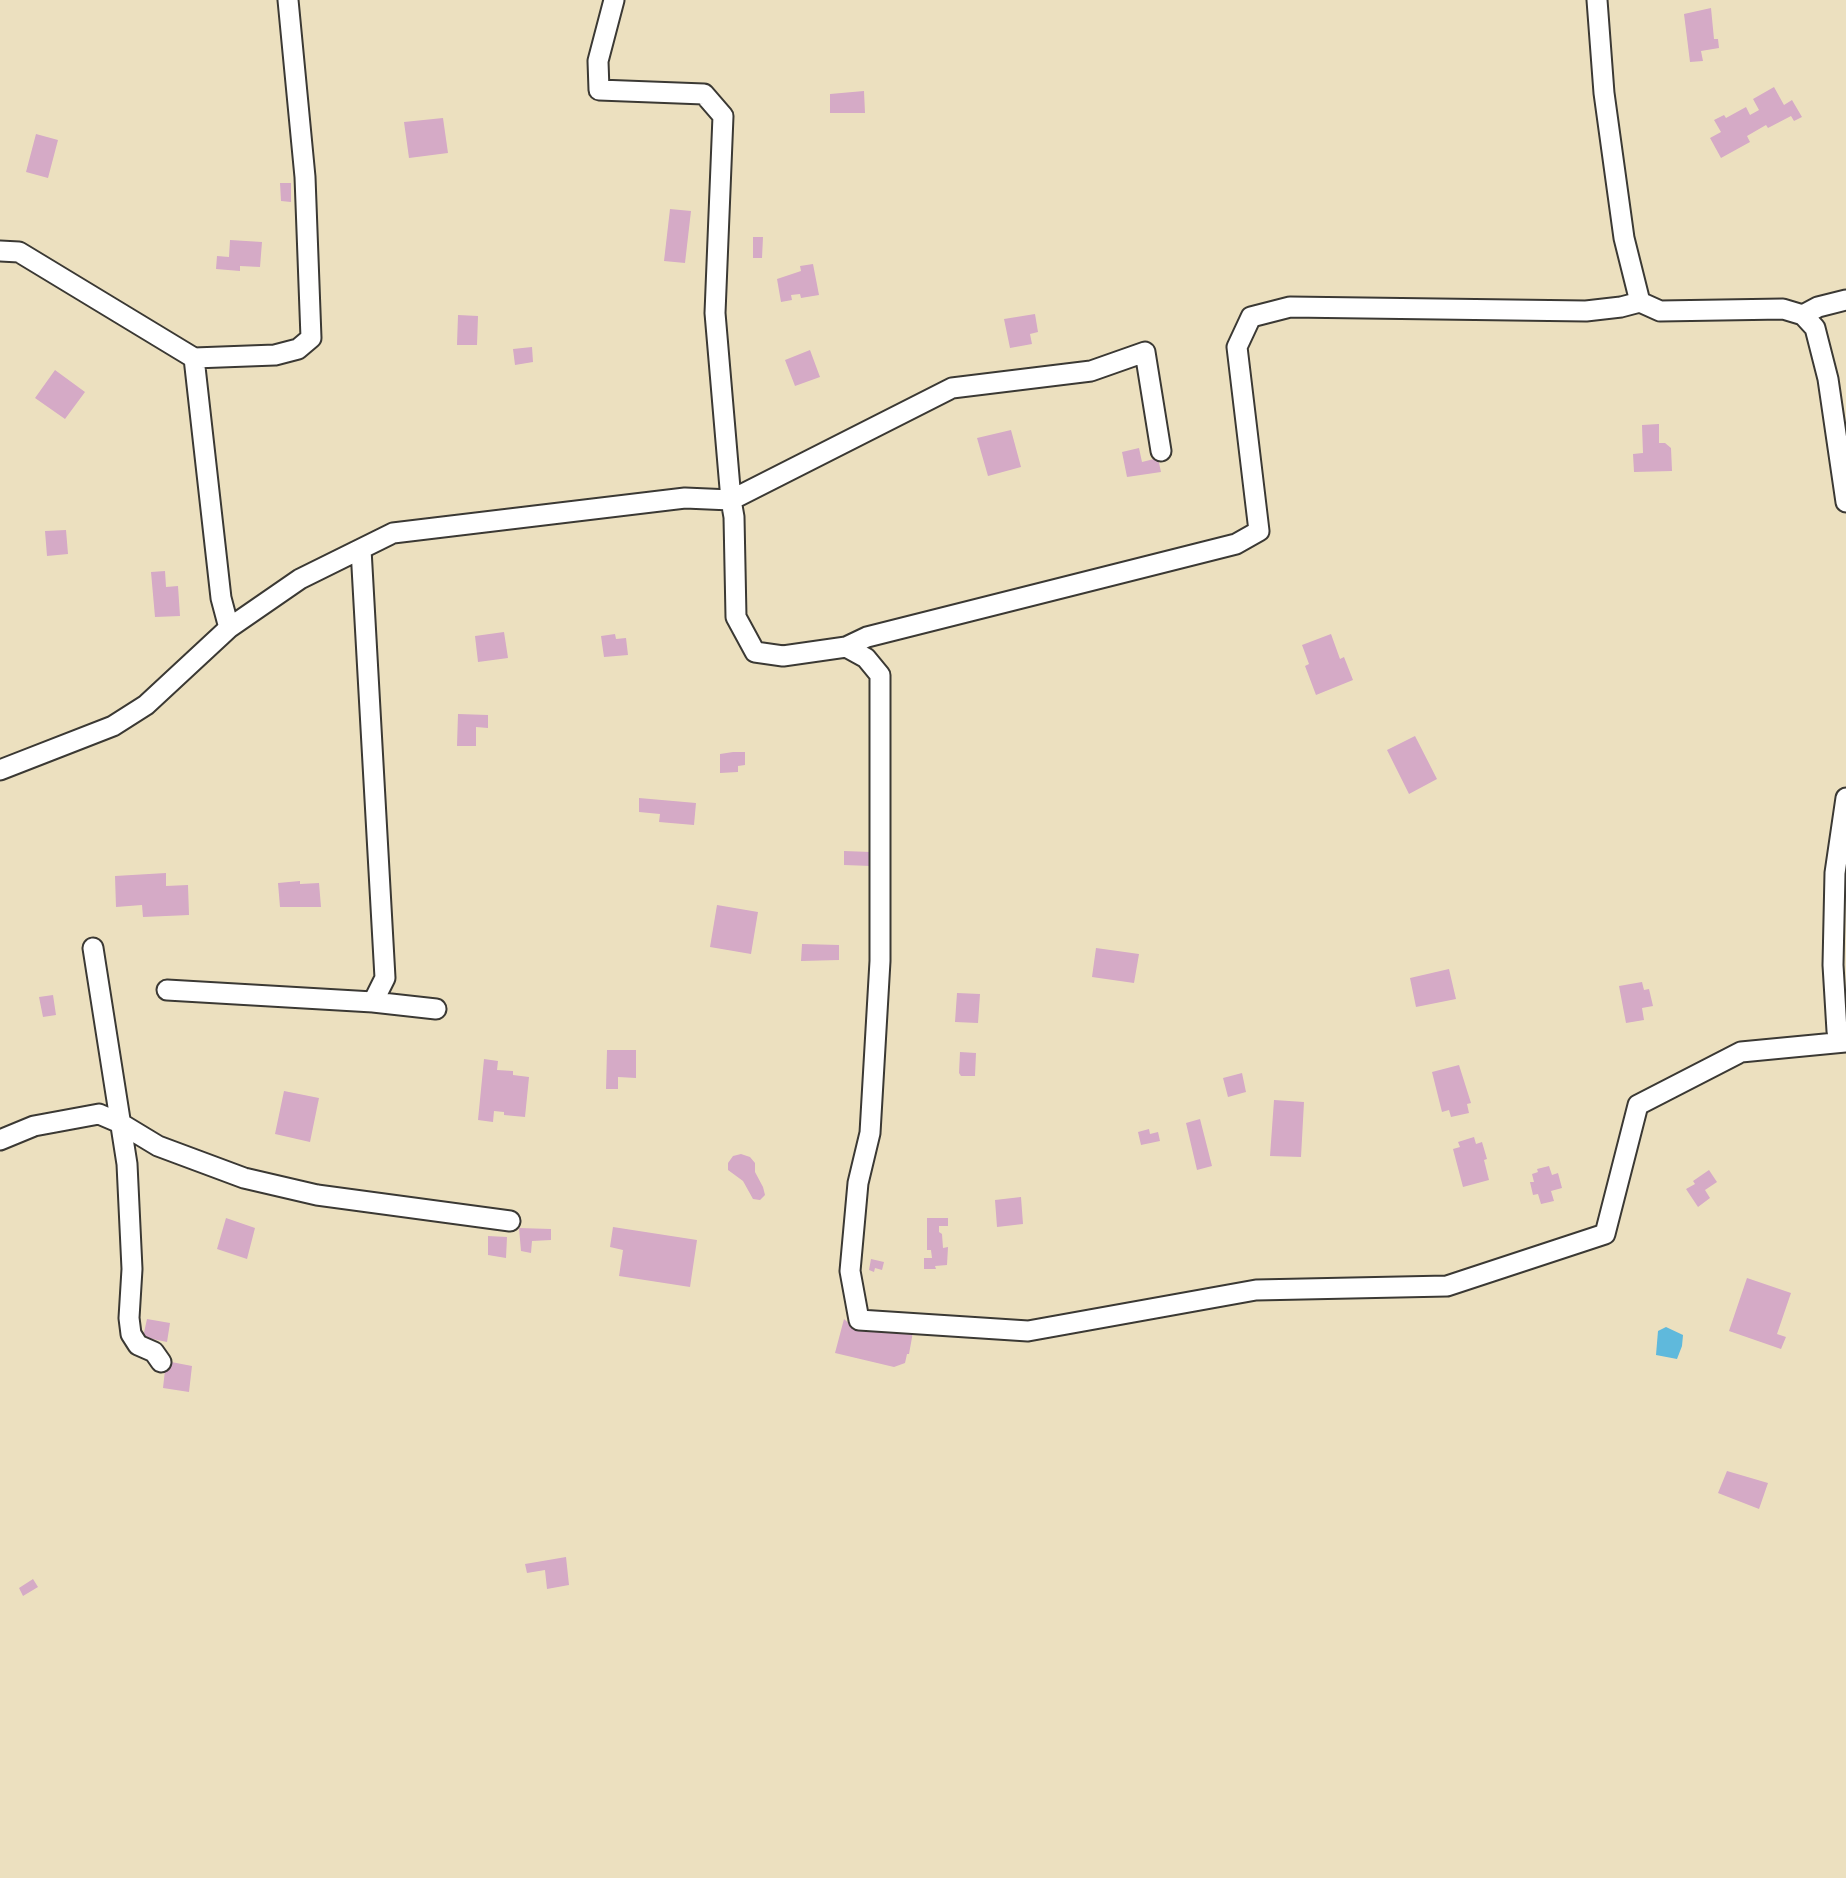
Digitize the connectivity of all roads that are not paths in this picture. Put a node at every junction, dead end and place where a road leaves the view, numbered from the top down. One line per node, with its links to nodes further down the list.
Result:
1 (288, 0): 8 (street)
2 (614, 0): 10 (street)
3 (1597, 0): 6 (street)
4 (0, 251): 8 (street)
5 (1846, 300): 7 (street)
6 (1640, 302): 7 (street); 14 (street)
7 (1803, 315): 11 (street)
8 (194, 358): 13 (street)
9 (1161, 451): 10 (street)
10 (731, 500): 12 (street); 14 (street)
11 (1846, 502)
12 (361, 549): 13 (street); 19 (street)
13 (229, 628): 15 (street)
14 (846, 648): 21 (street)
15 (0, 770)
16 (1846, 798): 21 (street)
17 (93, 948): 22 (street)
18 (167, 990): 19 (street)
19 (373, 1002): 20 (street)
20 (436, 1009)
21 (1846, 1040)
22 (120, 1123): 23 (street); 24 (street); 25 (street)
23 (0, 1140)
24 (510, 1221)
25 (161, 1362)

